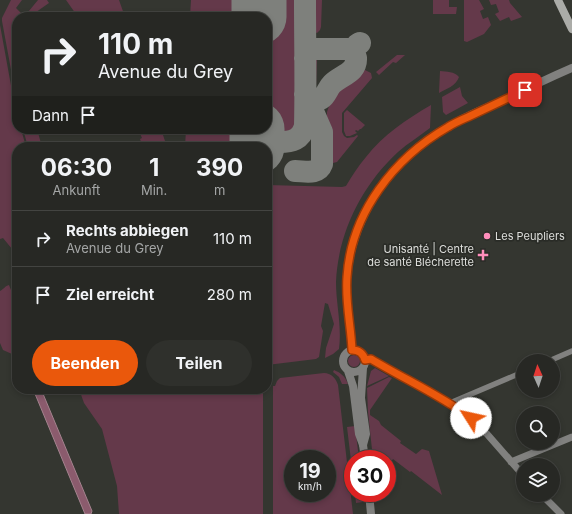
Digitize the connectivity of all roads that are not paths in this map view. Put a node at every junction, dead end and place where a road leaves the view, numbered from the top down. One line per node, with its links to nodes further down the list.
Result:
1 (558, 0): 2 (main road)
2 (572, 29)
3 (572, 68): 4 (street)
4 (352, 350): 7 (street); 8 (street)
5 (572, 351): 6 (street)
6 (560, 356)
7 (364, 364): 8 (street); 10 (street); 12 (street)
8 (348, 371): 12 (street)
9 (516, 375): 10 (street)
10 (450, 403): 14 (street)
11 (572, 437): 14 (street)
12 (363, 445): 13 (street)
13 (364, 450)
14 (511, 462): 15 (street)
15 (516, 467)
16 (370, 502): 18 (street)
17 (549, 502): 19 (street)
18 (372, 514)
19 (561, 514)

